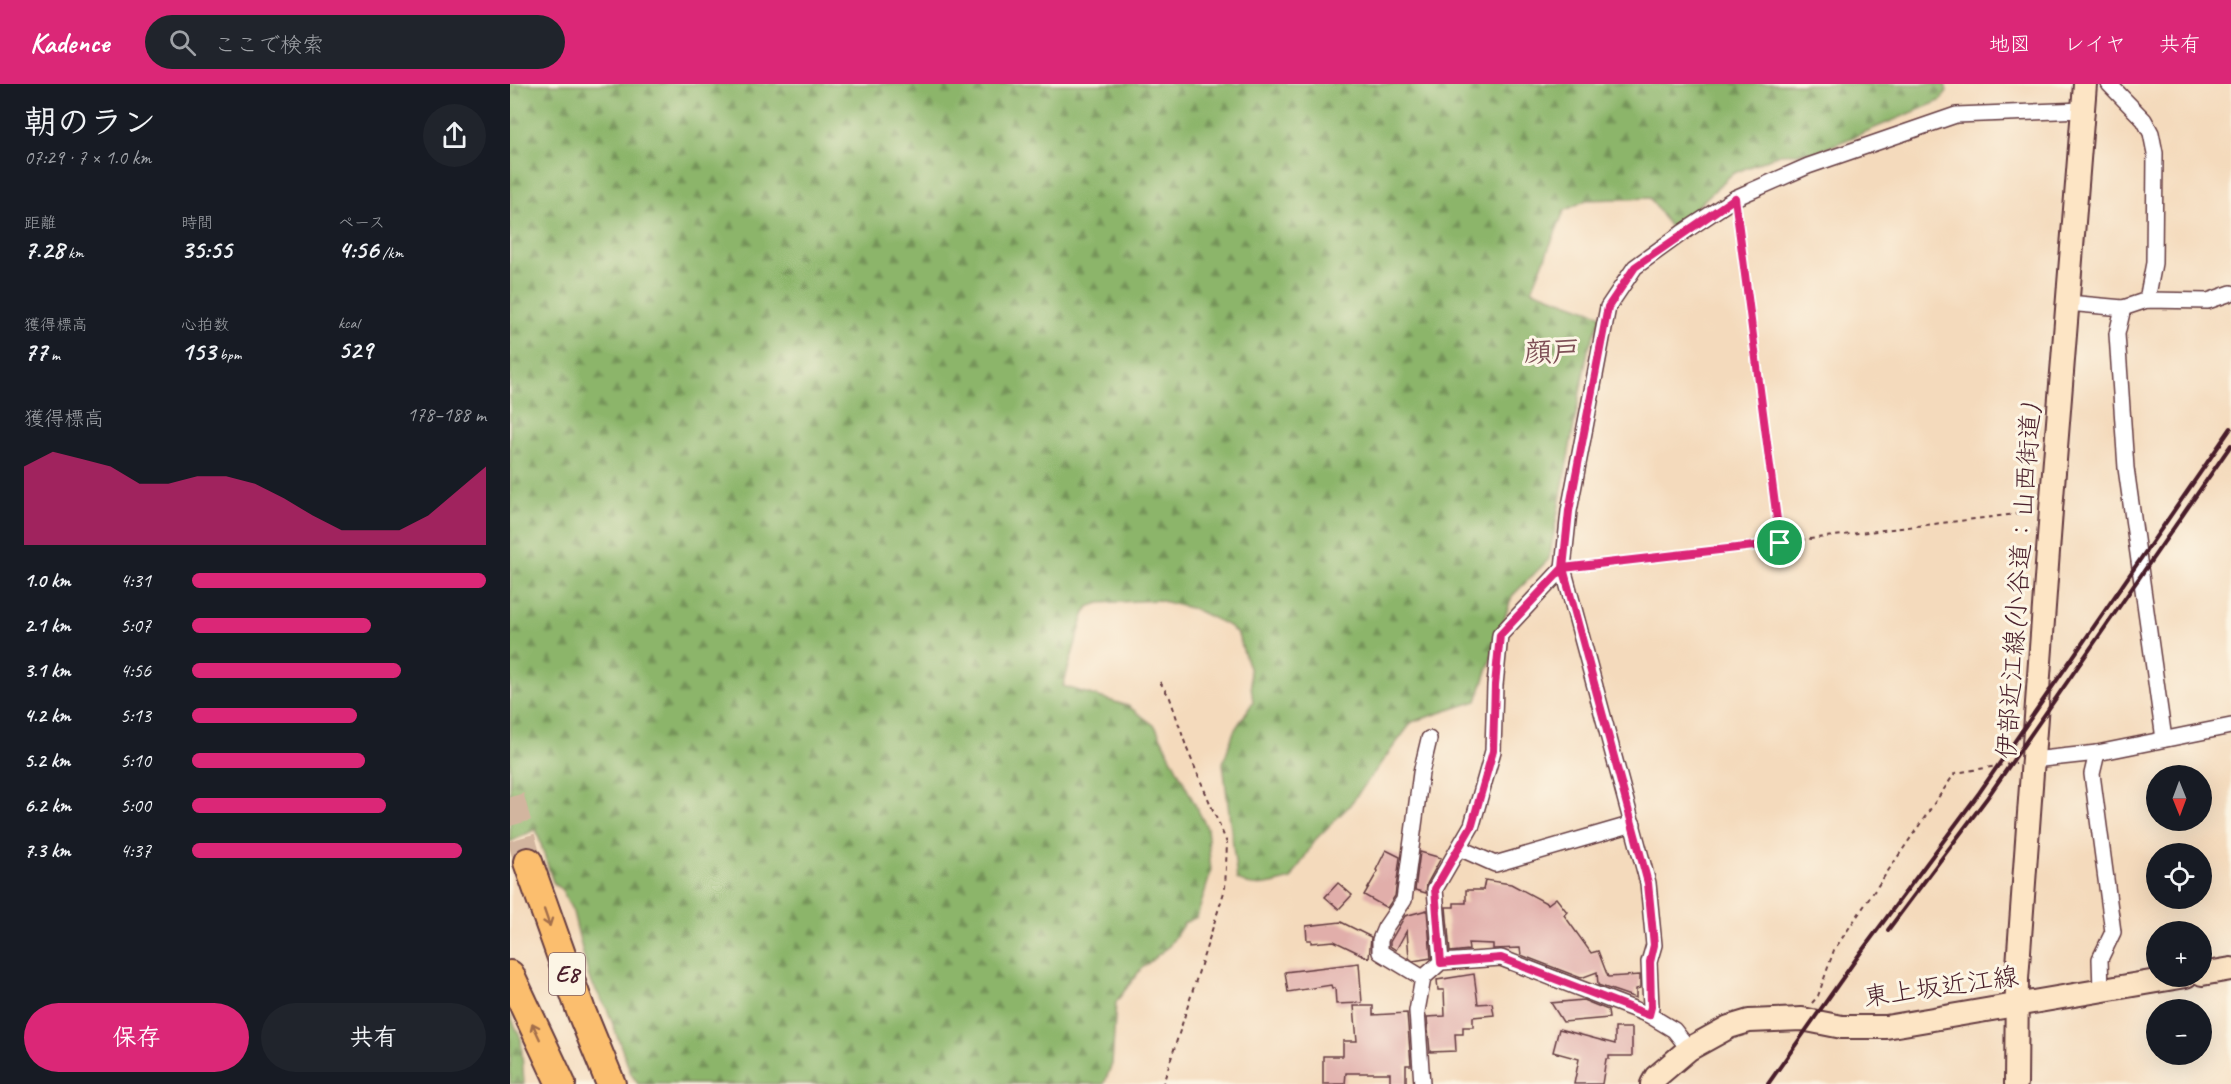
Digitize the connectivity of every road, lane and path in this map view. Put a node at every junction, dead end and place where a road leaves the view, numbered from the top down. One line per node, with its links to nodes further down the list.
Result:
1 (2085, 84): 3 (main road, 伊部近江線(小谷道：山西街道))
2 (2109, 84): 6 (street)
3 (2083, 110): 4 (street); 7 (main road, 伊部近江線(小谷道：山西街道))
4 (1735, 198): 10 (path); 11 (street)
5 (2231, 293): 6 (street)
6 (2147, 300): 8 (street)
7 (2068, 303): 8 (street); 9 (main road, 伊部近江線(小谷道：山西街道))
8 (2123, 308): 15 (street)
9 (2051, 510): 10 (path); 17 (main road, 伊部近江線(小谷道：山西街道))
10 (1780, 543): 11 (path)
11 (1563, 568): 18 (street); 19 (street)
12 (1160, 682): 34 (path)
13 (2231, 726): 15 (street)
14 (1429, 739): 25 (street)
15 (2164, 739): 16 (street)
16 (2097, 753): 17 (street); 27 (street)
17 (2033, 760): 28 (main road, 伊部近江線(小谷道：山西街道)); 30 (path)
18 (1633, 824): 19 (street); 29 (street)
19 (1459, 848): 21 (street)
20 (528, 862): 33 (highway, E8, one-way to 33)
21 (1441, 963): 25 (street); 29 (street)
22 (2231, 969): 23 (main road)
23 (2212, 972)
24 (510, 975): 32 (highway, E8, one-way to 24)
25 (1423, 978): 35 (street)
26 (2146, 983): 27 (main road, 東上坂近江線)
27 (2101, 990): 28 (main road, 東上坂近江線)
28 (2017, 1004): 30 (main road, 東上坂近江線); 37 (main road, 伊部近江線(小谷道：山西街道))
29 (1649, 1015): 31 (street)
30 (1802, 1019): 31 (main road, 東上坂近江線)
31 (1689, 1049): 36 (main road, 東上坂近江線)
32 (561, 1084)
33 (611, 1084)
34 (1162, 1084)
35 (1422, 1084)
36 (1652, 1084)
37 (2016, 1084)

